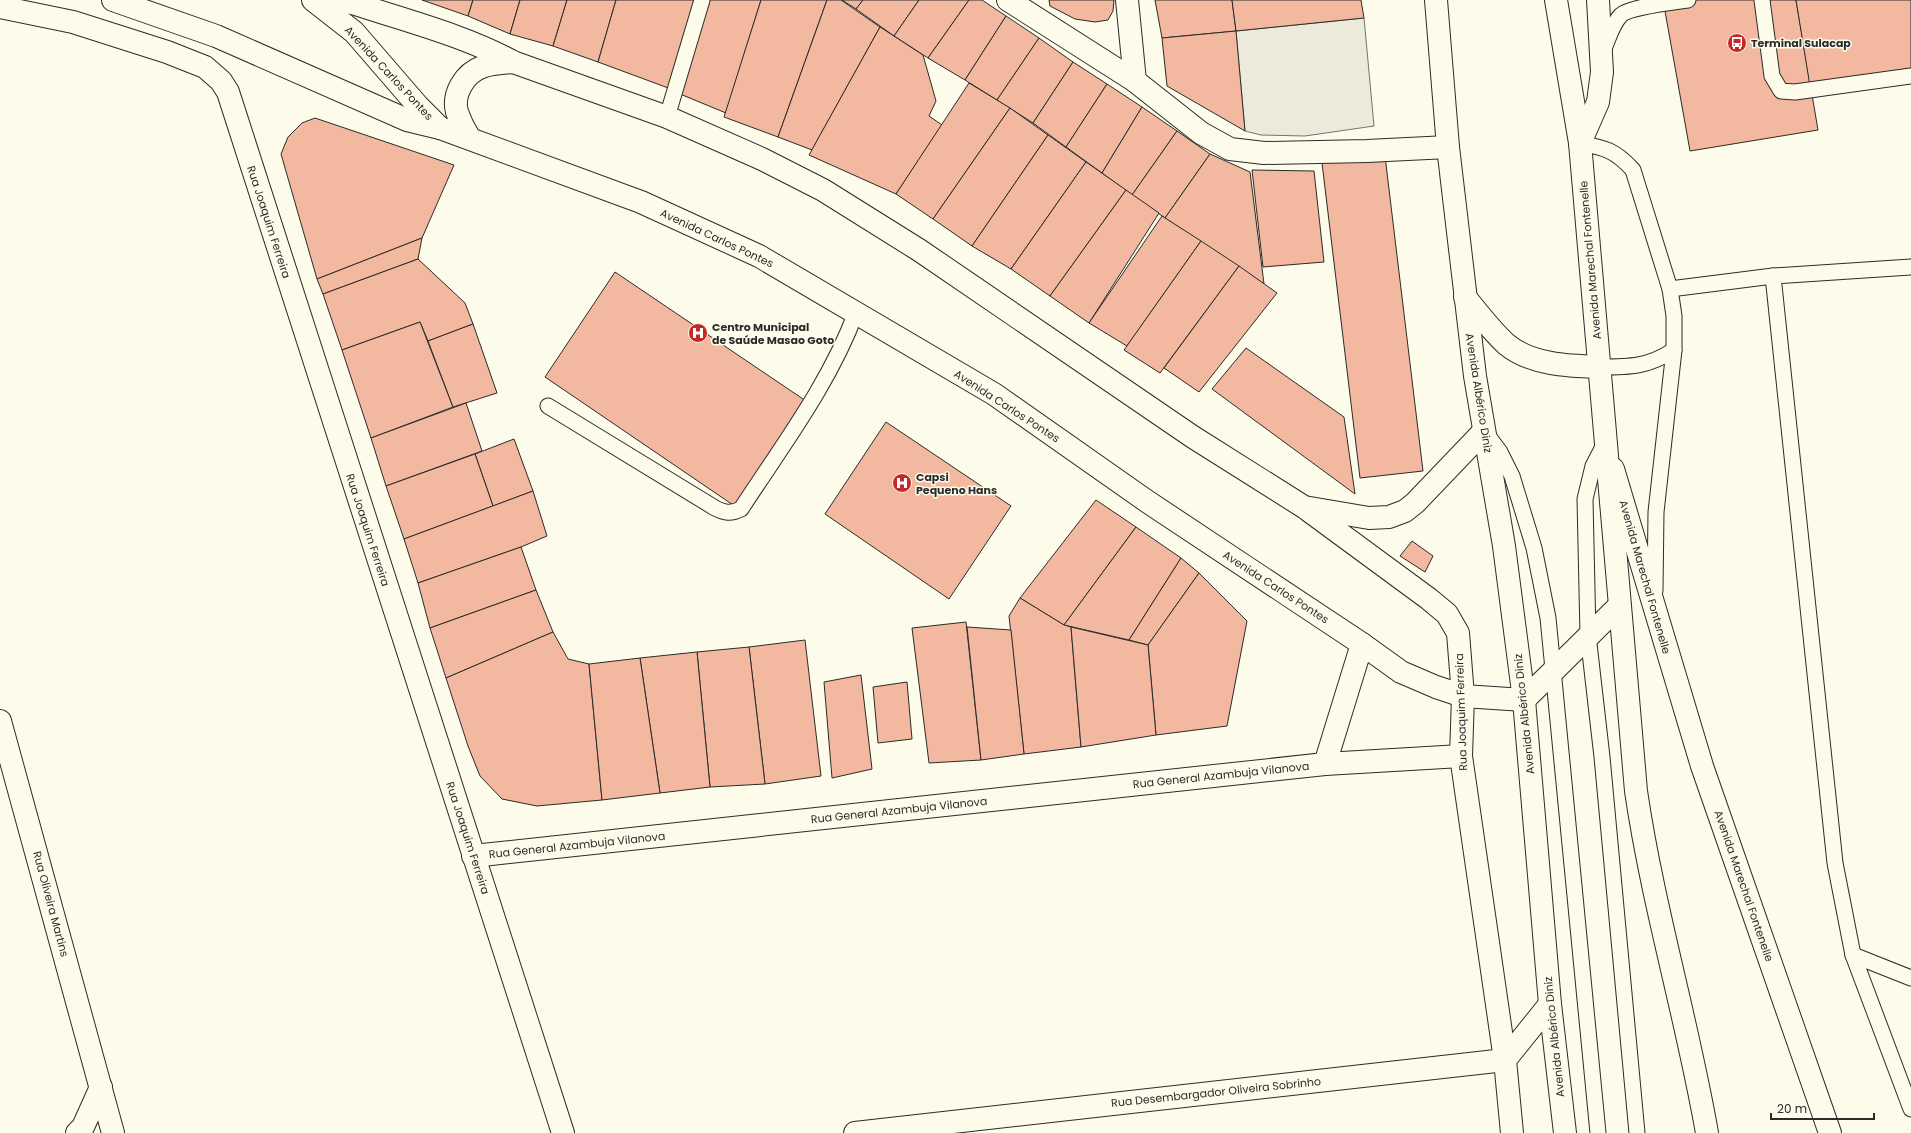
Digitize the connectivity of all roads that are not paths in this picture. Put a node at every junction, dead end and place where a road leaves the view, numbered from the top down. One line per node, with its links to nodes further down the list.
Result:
1 (113, 0): 18 (main road)
2 (313, 0): 18 (main road, Avenida Carlos Pontes)
3 (338, 0): 14 (main road)
4 (702, 0): 17 (lane)
5 (1008, 0): 16 (main road)
6 (1127, 0): 16 (main road)
7 (1436, 0): 21 (main road)
8 (1556, 0): 20 (main road, Avenida Marechal Fontenelle)
9 (1598, 0): 13 (main road)
10 (1688, 0): 13 (lane)
11 (1762, 0): 15 (lane)
12 (0, 7): 43 (main road, Rua Joaquim Ferreira)
13 (1601, 56): 20 (main road)
14 (513, 62): 17 (main road); 19 (main road)
15 (1911, 76)
16 (1135, 81): 21 (main road)
17 (667, 117): 32 (main road)
18 (440, 128): 19 (main road, Avenida Carlos Pontes)
19 (469, 138): 26 (main road, Avenida Carlos Pontes)
20 (1580, 143): 24 (lane); 28 (main road, Avenida Marechal Fontenelle)
21 (1448, 147): 25 (main road)
22 (1911, 267): 23 (lane)
23 (1773, 276): 24 (lane); 44 (lane)
24 (1670, 289): 27 (lane)
25 (1465, 297): 28 (main road); 30 (main road, Avenida Albérico Diniz)
26 (856, 312): 29 (lane); 36 (main road, Avenida Carlos Pontes)
27 (1674, 350): 28 (lane); 34 (lane)
28 (1600, 367): 31 (main road, Avenida Marechal Fontenelle)
29 (548, 406)
30 (1484, 431): 32 (main road); 37 (lane); 39 (main road, Avenida Albérico Diniz)
31 (1606, 442): 33 (main road); 34 (main road, Avenida Marechal Fontenelle); 35 (lane)
32 (1304, 507): 38 (main road, Rua Joaquim Ferreira)
33 (1619, 606): 35 (main road); 58 (main road)
34 (1655, 610): 59 (main road, Avenida Marechal Fontenelle)
35 (1588, 636): 37 (main road); 57 (lane)
36 (1362, 644): 38 (main road, Avenida Carlos Pontes); 42 (main road, Rua General Azambuja Vilanova)
37 (1554, 669): 39 (main road); 56 (lane)
38 (1463, 696): 39 (main road, Avenida Carlos Pontes); 41 (main road, Rua Joaquim Ferreira)
39 (1524, 700): 46 (main road, Avenida Albérico Diniz)
40 (0, 721): 48 (main road, Rua Oliveira Martins)
41 (1461, 756): 42 (main road, Rua General Azambuja Vilanova); 47 (main road, Rua Joaquim Ferreira)
42 (1324, 764): 43 (main road, Rua General Azambuja Vilanova)
43 (473, 856): 52 (main road, Rua Joaquim Ferreira)
44 (1853, 955): 45 (lane); 49 (lane)
45 (1911, 978)
46 (1550, 1004): 47 (main road); 55 (main road, Avenida Albérico Diniz)
47 (1505, 1060): 53 (main road, Rua Desembargador Oliveira Sobrinho); 54 (main road)
48 (101, 1087): 50 (main road); 51 (main road, Rua Oliveira Martins)
49 (1911, 1109)
50 (77, 1133)
51 (113, 1133)
52 (563, 1133)
53 (856, 1133)
54 (1512, 1133)
55 (1565, 1133)
56 (1598, 1133)
57 (1637, 1133)
58 (1707, 1133)
59 (1830, 1133)

